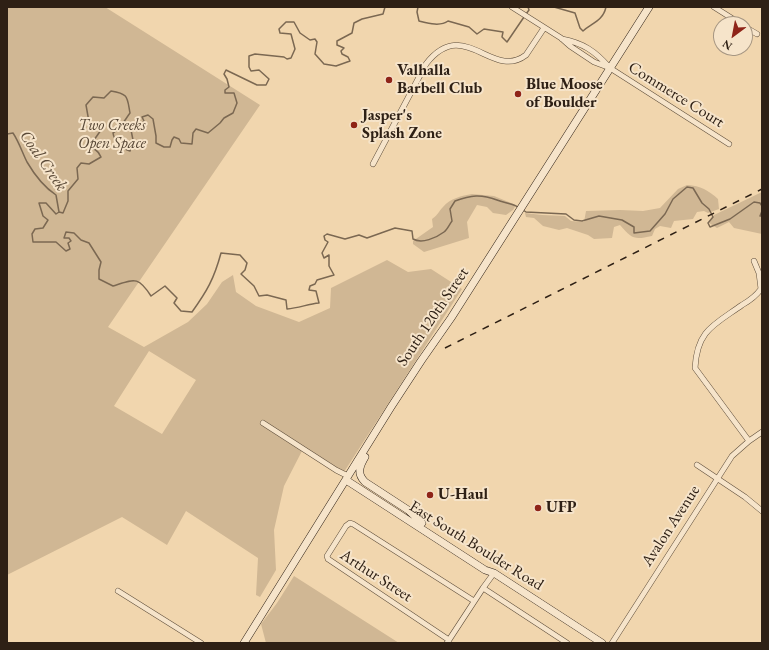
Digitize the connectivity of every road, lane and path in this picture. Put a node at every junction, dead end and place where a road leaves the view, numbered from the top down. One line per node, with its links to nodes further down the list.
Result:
1 (649, 7): 9 (main road, South 120th Street)
2 (714, 7): 4 (street)
3 (514, 8): 5 (street)
4 (728, 16)
5 (544, 28): 8 (street); 11 (street)
6 (753, 32): 7 (street)
7 (757, 34)
8 (561, 38): 9 (street); 9 (street)
9 (610, 68): 10 (street, Commerce Court); 13 (main road, South 120th Street)
10 (729, 144)
11 (374, 164)
12 (754, 261): 16 (street)
13 (391, 407): 18 (main road, South 120th Street); 21 (main road, East South Boulder Road)
14 (263, 423): 18 (street, East South Boulder Road)
15 (762, 432): 16 (street, Avalon Avenue)
16 (749, 441): 19 (street, Avalon Avenue)
17 (697, 465): 19 (street)
18 (347, 478): 21 (main road, East South Boulder Road); 22 (main road, East South Boulder Road); 28 (main road, South 120th Street)
19 (717, 479): 20 (street); 31 (street, Avalon Avenue)
20 (762, 511)
21 (422, 523): 22 (main road)
22 (494, 573): 23 (street); 30 (main road, East South Boulder Road)
23 (483, 588): 25 (street); 29 (street)
24 (118, 590): 27 (street)
25 (474, 601): 26 (street); 26 (street, Arthur Street)
26 (448, 641)
27 (201, 643)
28 (244, 643)
29 (567, 643)
30 (602, 643)
31 (612, 643)

